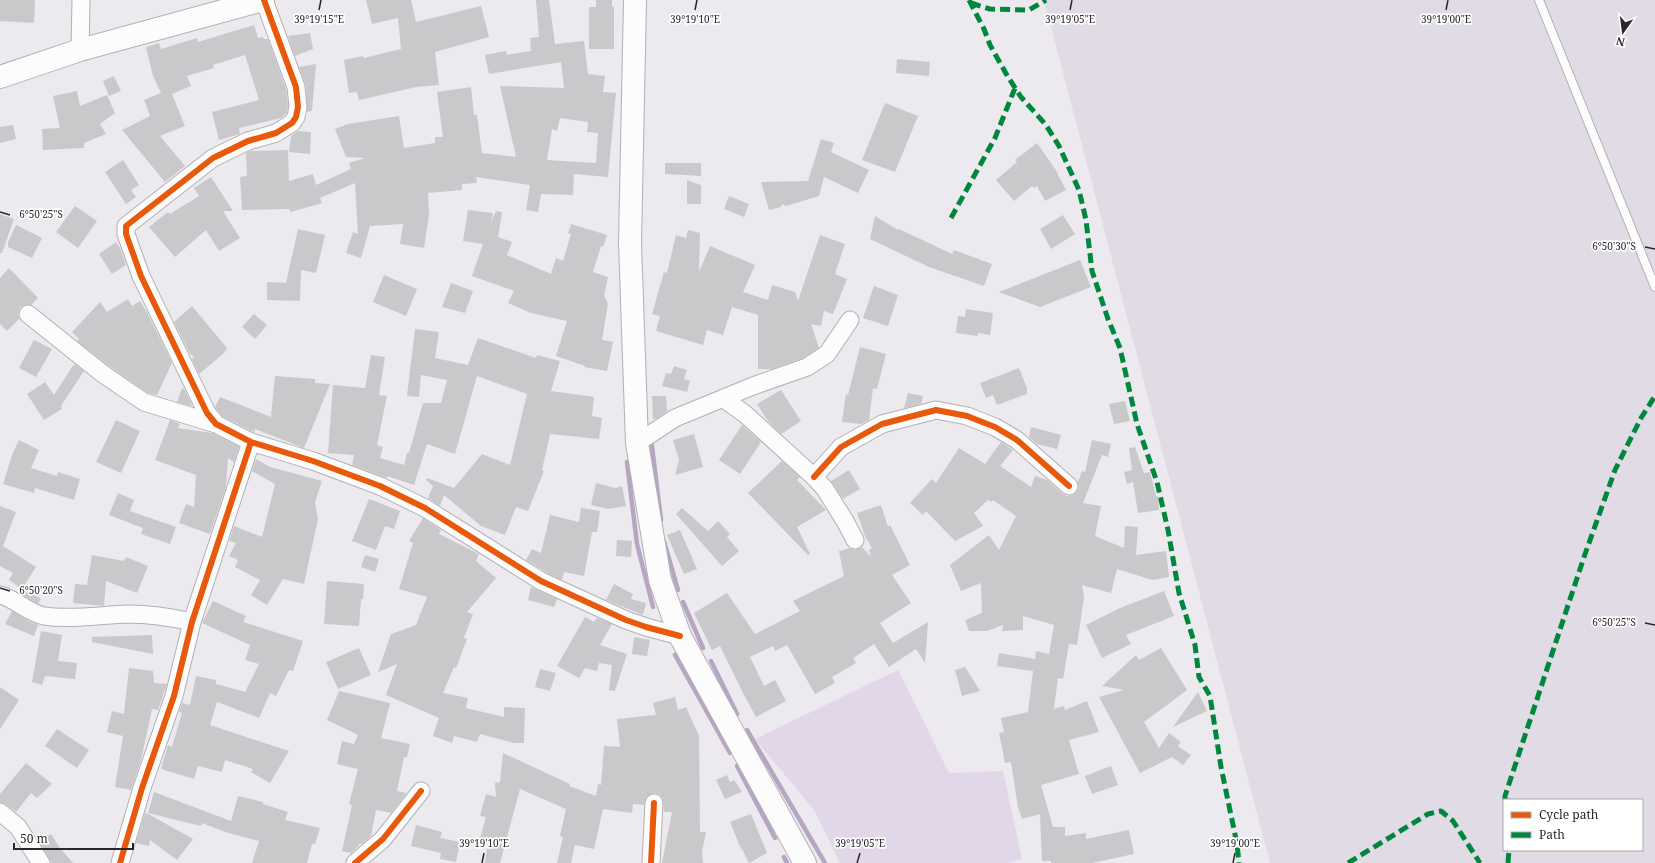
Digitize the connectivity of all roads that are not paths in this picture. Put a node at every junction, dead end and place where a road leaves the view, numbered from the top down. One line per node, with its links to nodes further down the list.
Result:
1 (81, 0): 5 (street)
2 (260, 0): 5 (main road); 11 (street)
3 (635, 0): 13 (main road)
4 (1539, 0): 7 (lane)
5 (80, 50): 6 (main road)
6 (0, 77)
7 (1655, 287)
8 (28, 314): 11 (street)
9 (850, 320): 10 (street)
10 (724, 399): 13 (street); 14 (street)
11 (216, 424): 12 (street)
12 (251, 442): 18 (street); 19 (street)
13 (637, 443): 19 (main road)
14 (814, 477): 15 (street); 16 (street)
15 (1069, 486)
16 (855, 540)
17 (0, 595): 18 (street)
18 (192, 622): 24 (street)
19 (680, 636): 27 (main road)
20 (421, 791): 25 (street)
21 (654, 803): 26 (street)
22 (0, 812): 23 (street)
23 (41, 863)
24 (120, 863)
25 (355, 863)
26 (651, 863)
27 (806, 863)

